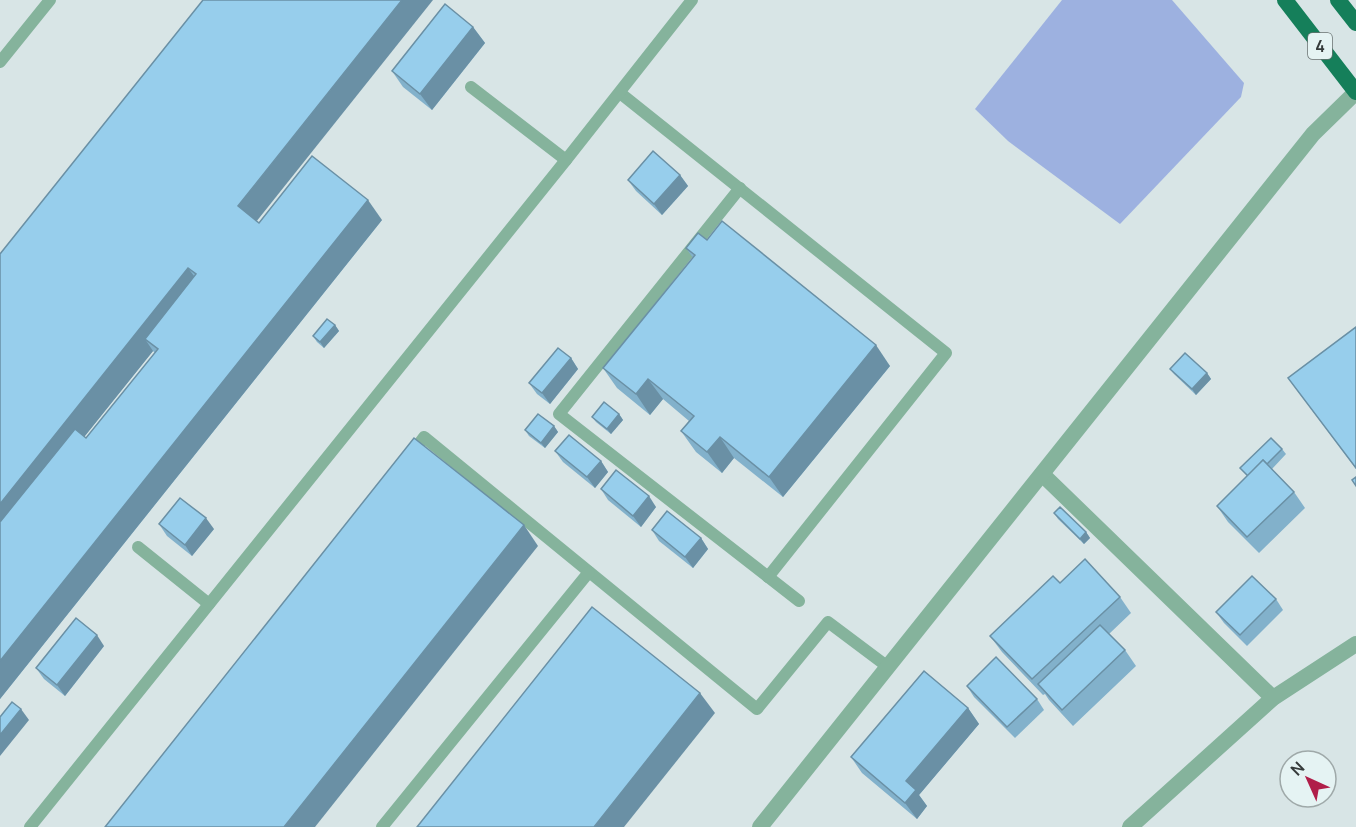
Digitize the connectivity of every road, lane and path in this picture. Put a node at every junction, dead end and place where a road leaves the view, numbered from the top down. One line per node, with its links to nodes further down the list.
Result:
1 (50, 0): 6 (lane)
2 (692, 0): 9 (lane)
3 (1285, 0): 8 (highway, 4)
4 (1338, 0): 5 (highway, 4)
5 (1356, 23)
6 (0, 62)
7 (471, 87): 10 (lane)
8 (1356, 92): 13 (street)
9 (620, 93): 10 (lane); 11 (lane)
10 (566, 160): 18 (lane)
11 (740, 188): 16 (lane); 16 (lane)
12 (402, 465): 15 (lane)
13 (1042, 474): 20 (street); 21 (street)
14 (138, 547): 18 (lane)
15 (589, 572): 20 (lane); 23 (lane)
16 (768, 577): 17 (lane)
17 (799, 601)
18 (209, 604): 22 (lane)
19 (1356, 644): 21 (street)
20 (888, 667): 24 (street)
21 (1273, 698): 25 (street)
22 (30, 827)
23 (382, 827)
24 (760, 827)
25 (1130, 827)

